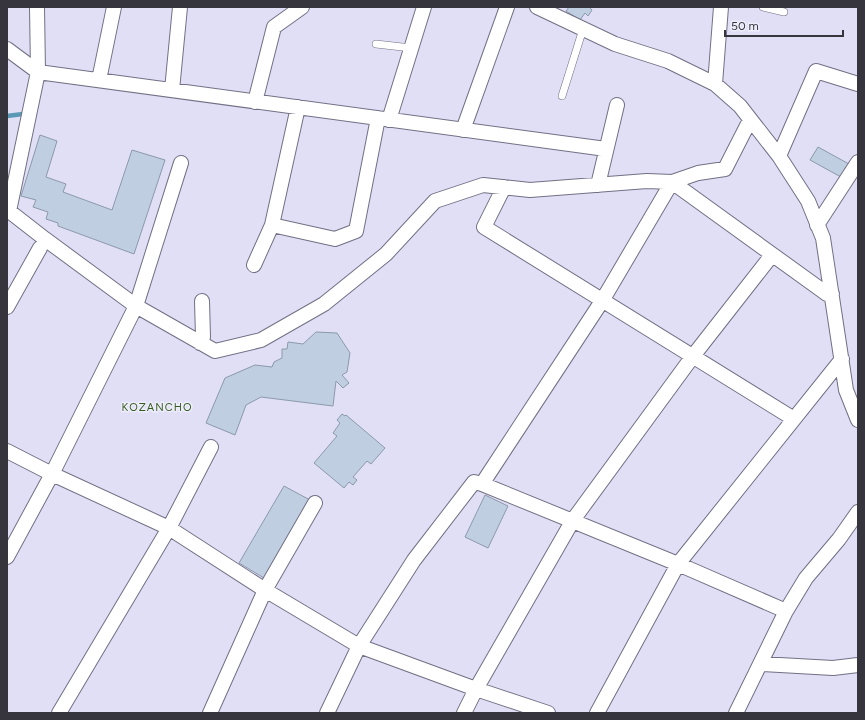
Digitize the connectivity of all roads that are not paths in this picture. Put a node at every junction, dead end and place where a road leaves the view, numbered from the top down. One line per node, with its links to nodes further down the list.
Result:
1 (37, 7): 16 (street)
2 (114, 7): 17 (street)
3 (180, 7): 20 (street)
4 (302, 7): 22 (street)
5 (424, 7): 14 (street)
6 (507, 7): 27 (street)
7 (537, 7): 10 (street)
8 (721, 7): 18 (street)
9 (763, 7): 11 (lane)
10 (555, 11): 12 (street)
11 (784, 12)
12 (583, 29): 18 (street); 21 (lane)
13 (376, 44): 14 (lane)
14 (411, 48): 25 (street)
15 (7, 49): 16 (street)
16 (38, 72): 17 (street); 35 (street)
17 (99, 80): 20 (street)
18 (715, 84): 26 (street)
19 (858, 84): 29 (street)
20 (172, 90): 22 (street)
21 (562, 96)
22 (254, 102): 24 (street)
23 (617, 105): 28 (street)
24 (298, 107): 25 (street); 36 (street)
25 (383, 119): 27 (street); 36 (street)
26 (750, 120): 29 (street); 32 (street)
27 (464, 130): 28 (street)
28 (606, 149): 33 (street)
29 (778, 156): 37 (street)
30 (858, 162): 37 (street)
31 (181, 163): 44 (street)
32 (672, 182): 33 (street); 39 (street); 43 (street)
33 (598, 185): 34 (street)
34 (504, 188): 43 (street); 46 (street)
35 (8, 211): 44 (street)
36 (272, 225): 40 (street)
37 (818, 225): 41 (street)
38 (40, 248): 45 (street)
39 (772, 255): 41 (street); 47 (street)
40 (254, 265)
41 (832, 294): 48 (street)
42 (202, 301): 46 (street)
43 (602, 301): 47 (street); 54 (street)
44 (136, 306): 46 (street); 53 (street)
45 (7, 307)
46 (200, 343)
47 (693, 356): 49 (street); 57 (street)
48 (842, 359): 49 (street); 50 (street)
49 (794, 419): 60 (street)
50 (858, 420)
51 (211, 447): 58 (street)
52 (7, 451): 53 (street)
53 (52, 474): 58 (street); 59 (street)
54 (482, 484): 57 (street); 63 (street)
55 (315, 503): 61 (street)
56 (858, 512): 62 (street)
57 (573, 520): 60 (street); 66 (street)
58 (169, 528): 61 (street); 67 (street)
59 (7, 557)
60 (678, 564): 62 (street); 72 (street)
61 (265, 590): 63 (street); 68 (street)
62 (786, 611): 64 (street)
63 (359, 646): 66 (street); 69 (street)
64 (761, 664): 65 (street); 73 (street)
65 (858, 665)
66 (476, 689): 70 (street); 71 (street)
67 (60, 713)
68 (210, 713)
69 (328, 713)
70 (464, 713)
71 (548, 713)
72 (597, 713)
73 (736, 713)

